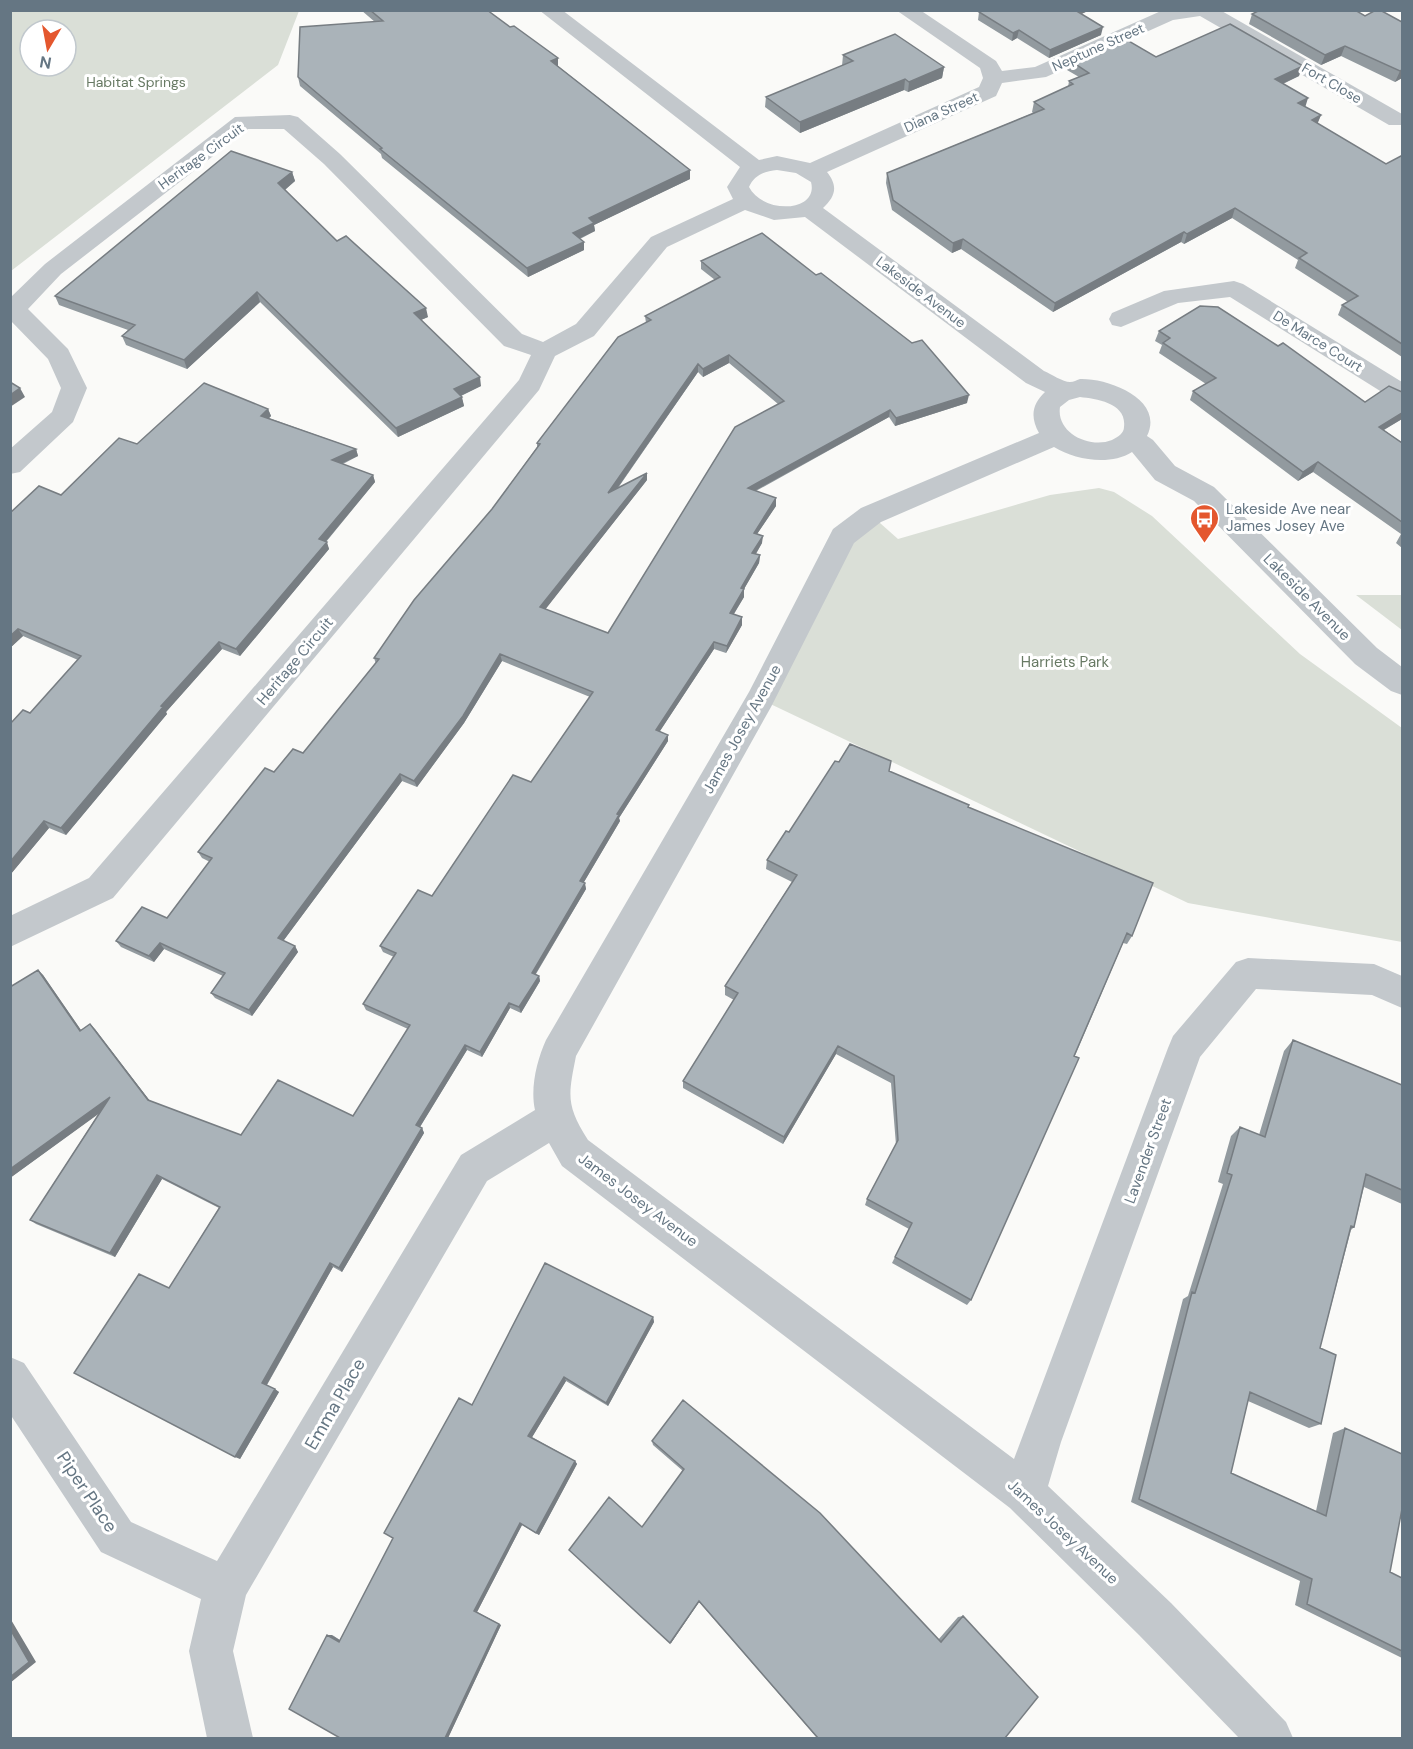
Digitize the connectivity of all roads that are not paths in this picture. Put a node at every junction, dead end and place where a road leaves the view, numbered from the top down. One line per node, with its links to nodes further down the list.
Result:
1 (549, 10): 6 (street)
2 (906, 10): 4 (street, Diana Street)
3 (1202, 10): 4 (street, Neptune Street); 5 (street, Fort Close)
4 (994, 78): 7 (street, Diana Street)
5 (1397, 120)
6 (755, 168): 7 (street); 8 (street)
7 (811, 171): 9 (street)
8 (746, 201): 9 (street); 11 (street)
9 (808, 208): 12 (street, Lakeside Avenue)
10 (1121, 319): 13 (street, De Marce Court)
11 (545, 351): 16 (street, Heritage Circuit); 18 (street, Heritage Circuit)
12 (1066, 391): 14 (street); 15 (street)
13 (1402, 393)
14 (1056, 436): 15 (street); 20 (street, James Josey Avenue)
15 (1133, 440): 17 (street, Lakeside Avenue)
16 (10, 465)
17 (1402, 683)
18 (10, 932)
19 (1402, 992): 22 (street, Lavender Street)
20 (554, 1119): 22 (street, James Josey Avenue); 23 (street, Emma Place)
21 (10, 1377): 23 (street, Piper Place)
22 (1025, 1493): 25 (street, James Josey Avenue)
23 (226, 1588): 24 (street, Emma Place)
24 (230, 1738)
25 (1270, 1738)

